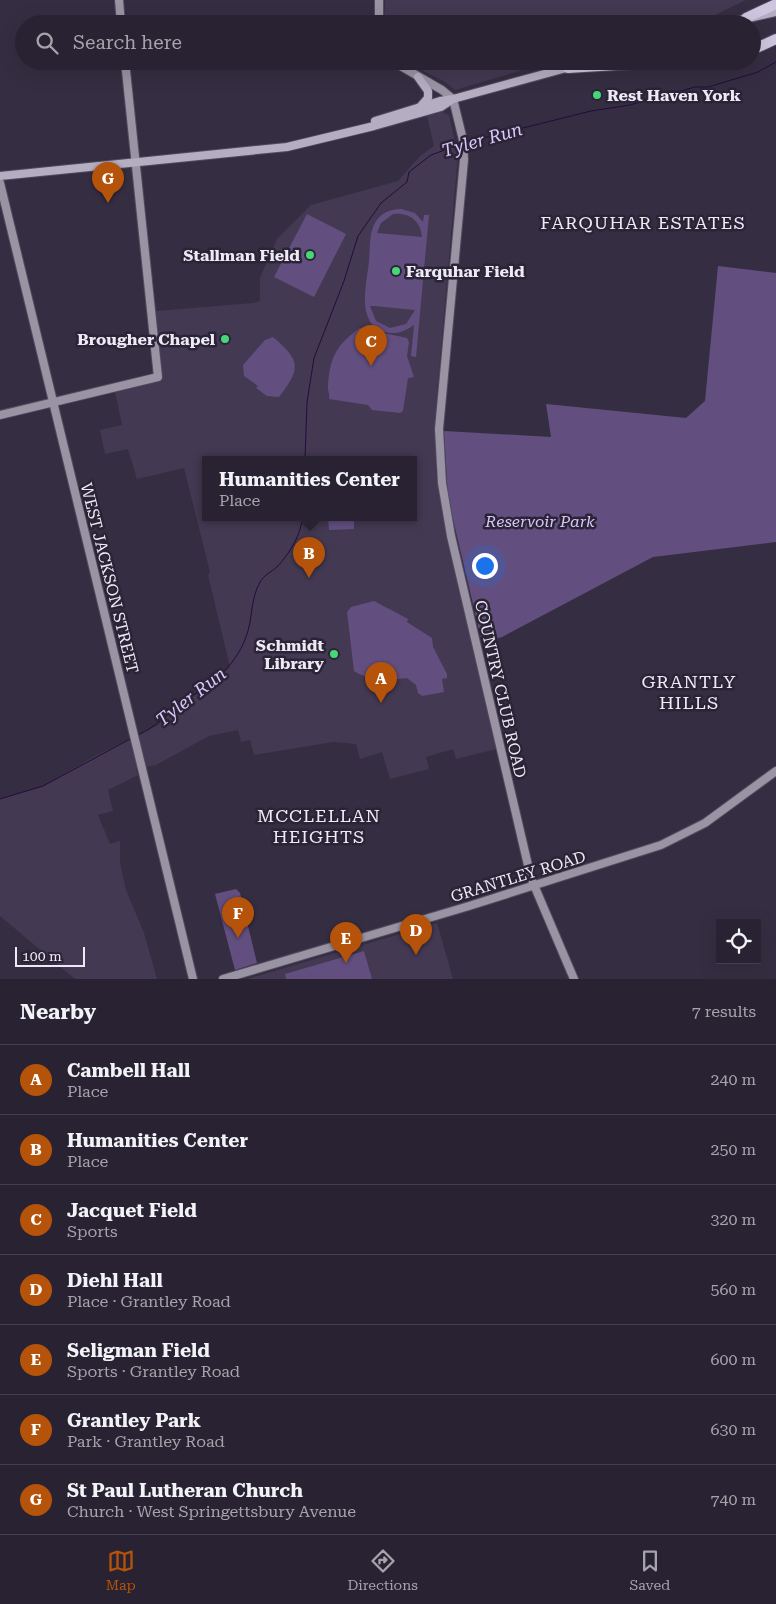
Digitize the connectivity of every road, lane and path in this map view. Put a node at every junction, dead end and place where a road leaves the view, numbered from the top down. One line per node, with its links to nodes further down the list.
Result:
1 (119, 0): 5 (street)
2 (380, 0): 6 (street)
3 (776, 4): 7 (highway)
4 (776, 12): 8 (main road)
5 (120, 15)
6 (379, 15)
7 (752, 15)
8 (761, 15)
9 (776, 39): 10 (highway)
10 (761, 46)
11 (126, 70): 18 (street)
12 (407, 70): 14 (street)
13 (561, 70): 15 (main road)
14 (418, 77): 15 (street); 16 (main road)
15 (453, 100): 16 (main road); 17 (main road); 24 (street, COUNTRY CLUB ROAD)
16 (420, 106): 17 (main road)
17 (369, 126): 18 (main road)
18 (136, 162): 19 (main road); 21 (street)
19 (0, 176)
20 (0, 183): 21 (street, WEST JACKSON STREET)
21 (53, 402): 22 (street); 25 (street, WEST JACKSON STREET)
22 (0, 415)
23 (776, 771): 24 (street, GRANTLEY ROAD)
24 (534, 886): 26 (street, GRANTLEY ROAD); 27 (street, COUNTRY CLUB ROAD)
25 (193, 979)
26 (223, 979)
27 (574, 979)

